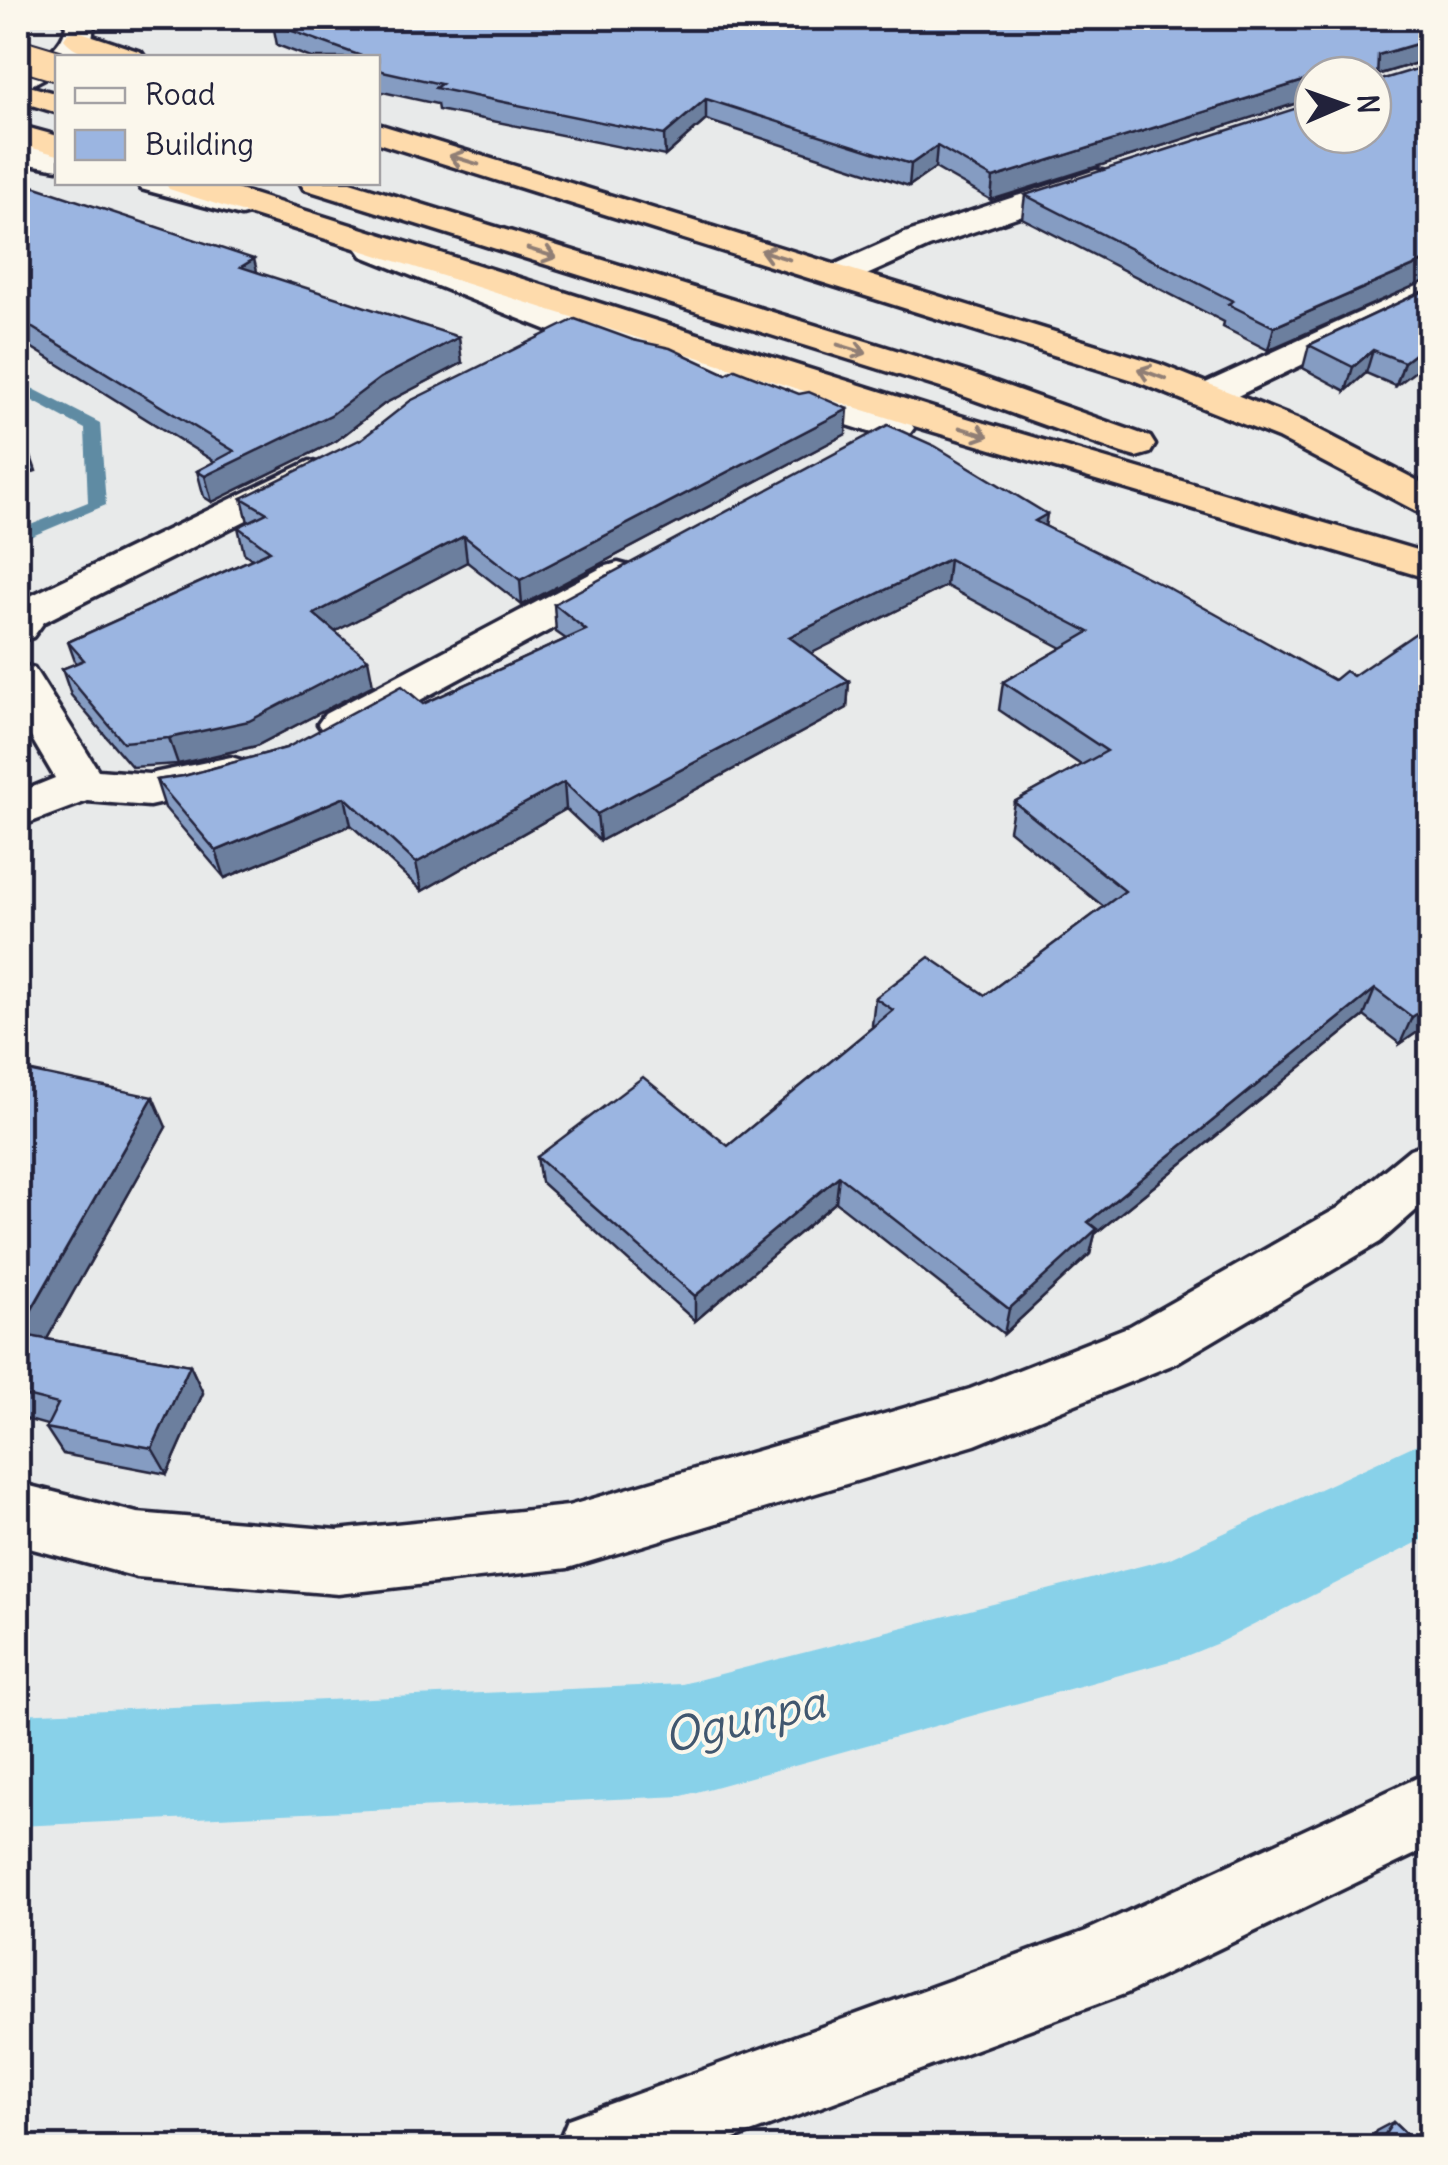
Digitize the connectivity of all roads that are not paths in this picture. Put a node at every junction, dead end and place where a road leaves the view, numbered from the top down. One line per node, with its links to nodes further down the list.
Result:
1 (73, 42): 2 (highway, bridge); 4 (highway)
2 (18, 54)
3 (55, 55): 5 (street)
4 (120, 55)
5 (18, 83)
6 (18, 92): 7 (highway)
7 (55, 103)
8 (18, 134): 10 (highway)
9 (380, 134): 19 (highway, one-way to 9)
10 (55, 145)
11 (18, 153): 12 (street)
12 (55, 159)
13 (380, 161): 28 (highway)
14 (1122, 171): 19 (street)
15 (164, 185): 18 (street)
16 (190, 185): 18 (highway)
17 (325, 185): 30 (highway, one-way to 30)
18 (318, 225): 21 (street); 24 (highway)
19 (839, 275): 23 (highway, one-way to 19)
20 (1430, 290): 23 (street)
21 (568, 325): 22 (street); 24 (street)
22 (534, 343)
23 (1210, 395): 27 (highway)
24 (911, 423): 26 (street); 31 (highway, one-way to 31)
25 (352, 452): 32 (street)
26 (843, 456)
27 (1430, 503)
28 (1430, 518)
29 (653, 557): 34 (street)
30 (1430, 557)
31 (1430, 568)
32 (18, 628)
33 (18, 678): 34 (street)
34 (83, 785): 35 (street)
35 (18, 811)
36 (1430, 1165): 37 (street)
37 (18, 1514)
38 (1430, 1809): 39 (street)
39 (597, 2148)

